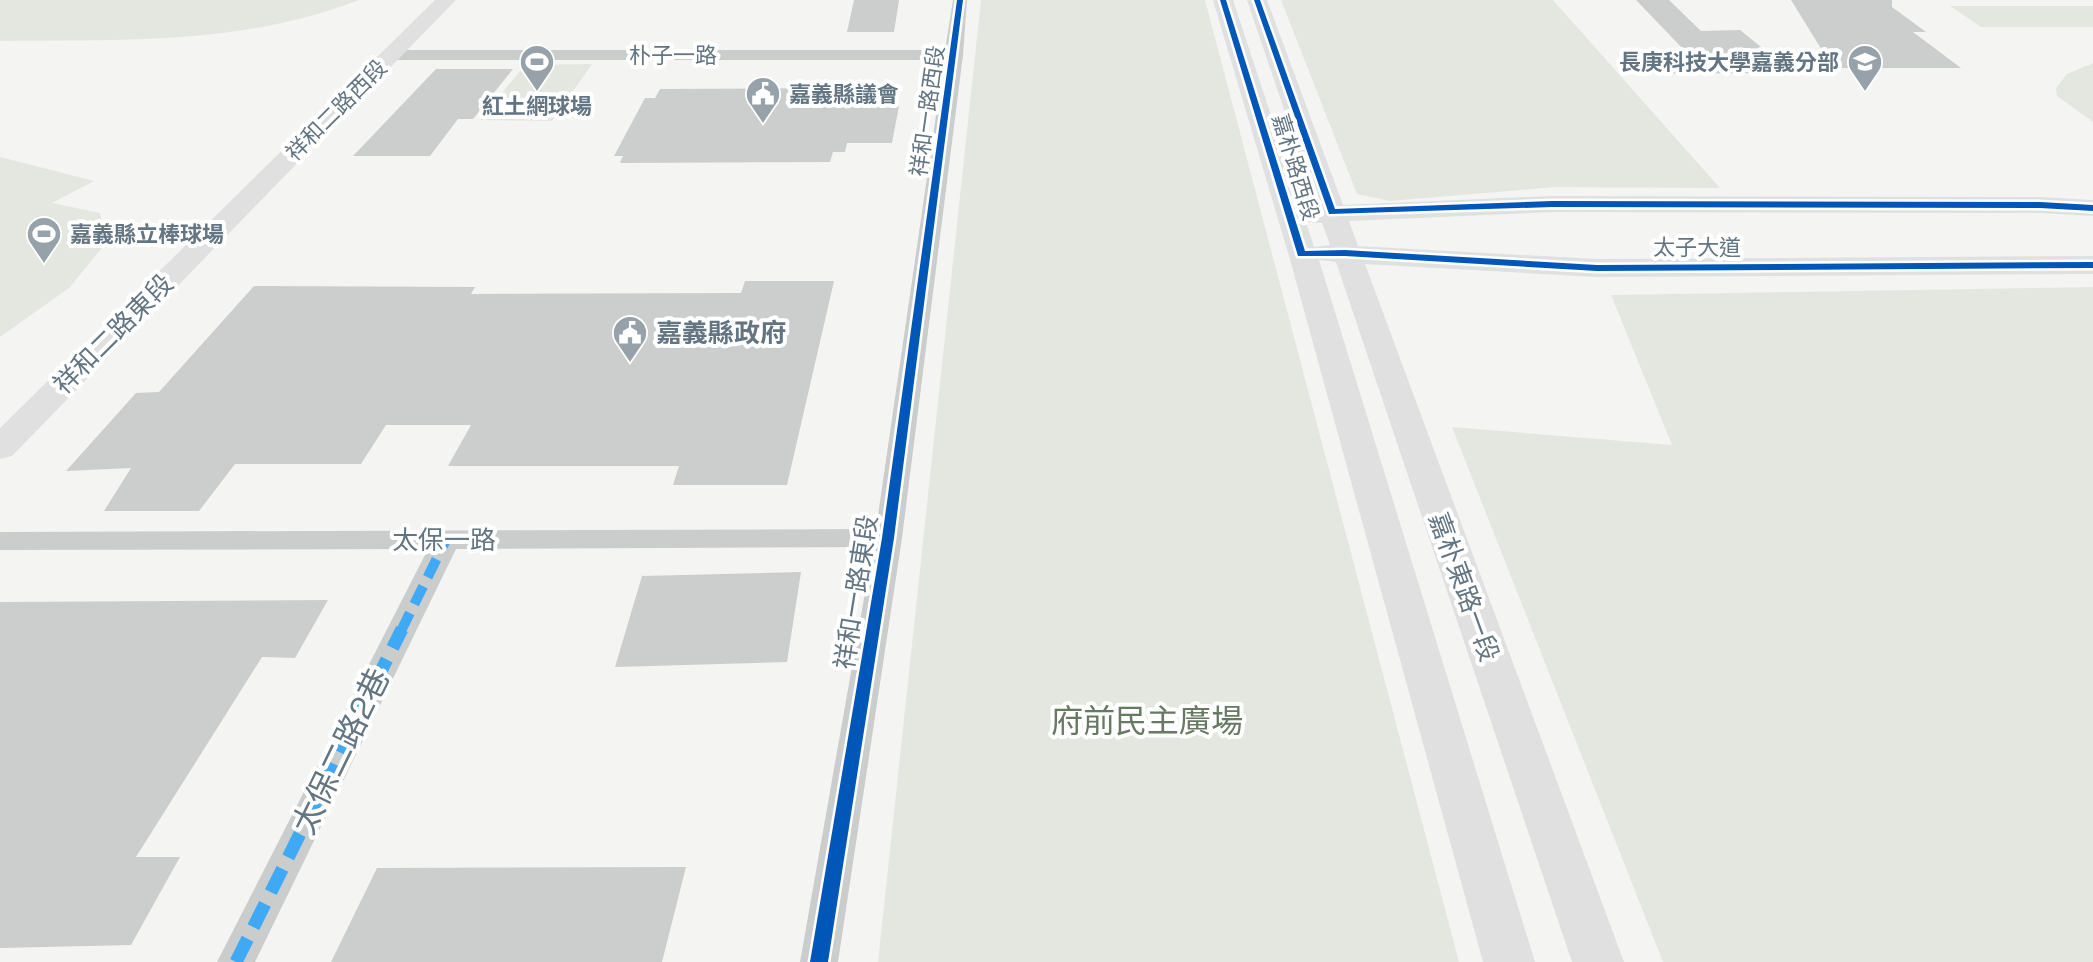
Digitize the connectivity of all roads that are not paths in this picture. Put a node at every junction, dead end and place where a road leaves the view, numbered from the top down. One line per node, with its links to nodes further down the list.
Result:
1 (446, 0): 5 (main road, 祥和二路西段)
2 (960, 0): 6 (street, 祥和一路西段)
3 (1223, 0): 11 (main road, 嘉朴路西段)
4 (1257, 0): 8 (main road, 嘉朴路西段)
5 (391, 55): 6 (street, 朴子一路); 9 (main road, 祥和二路西段)
6 (955, 55): 10 (street, 祥和一路西段)
7 (2093, 208): 8 (main road, 太子大道)
8 (1332, 212): 11 (main road, 太子大道); 12 (main road, 嘉朴東路一段)
9 (225, 220): 14 (main road, 祥和二路東段)
10 (931, 227): 15 (street, 祥和一路東段)
11 (1296, 236): 12 (main road, 太子大道); 20 (main road)
12 (1345, 253): 13 (main road, 太子大道); 21 (main road, 嘉朴東路一段)
13 (2093, 265)
14 (0, 448)
15 (888, 538): 16 (street, 太保一路); 19 (street, 祥和一路東段)
16 (446, 540): 17 (street, 太保一路); 18 (street, 太保二路2巷)
17 (0, 541)
18 (236, 962)
19 (819, 962)
20 (1509, 962)
21 (1598, 962)

